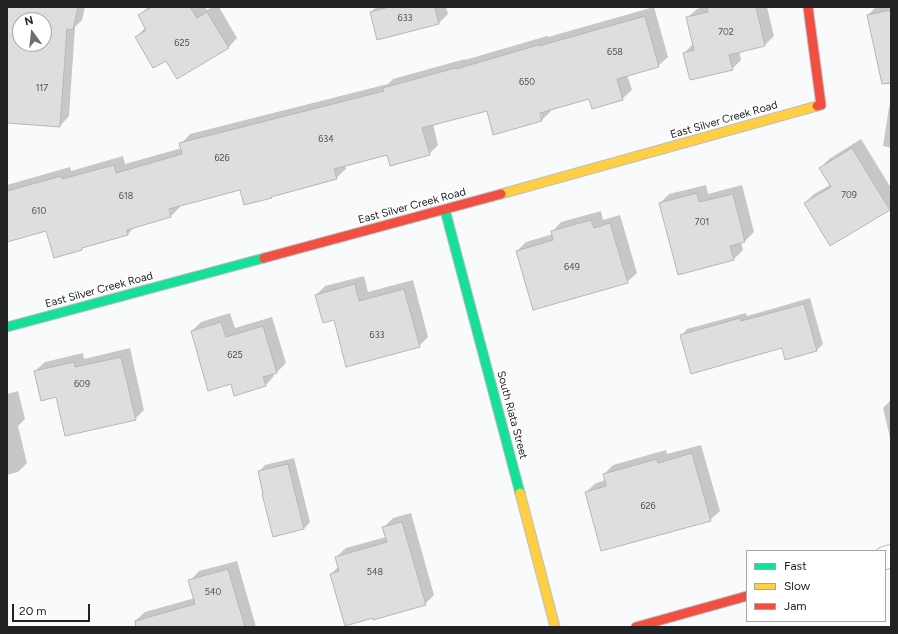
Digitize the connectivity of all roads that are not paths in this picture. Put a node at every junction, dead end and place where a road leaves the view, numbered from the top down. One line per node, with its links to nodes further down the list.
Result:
1 (808, 7): 2 (street, East Silver Creek Road)
2 (445, 210): 3 (street, East Silver Creek Road); 5 (street, South Riata Street)
3 (7, 327)
4 (746, 596): 6 (street)
5 (555, 627)
6 (636, 627)

